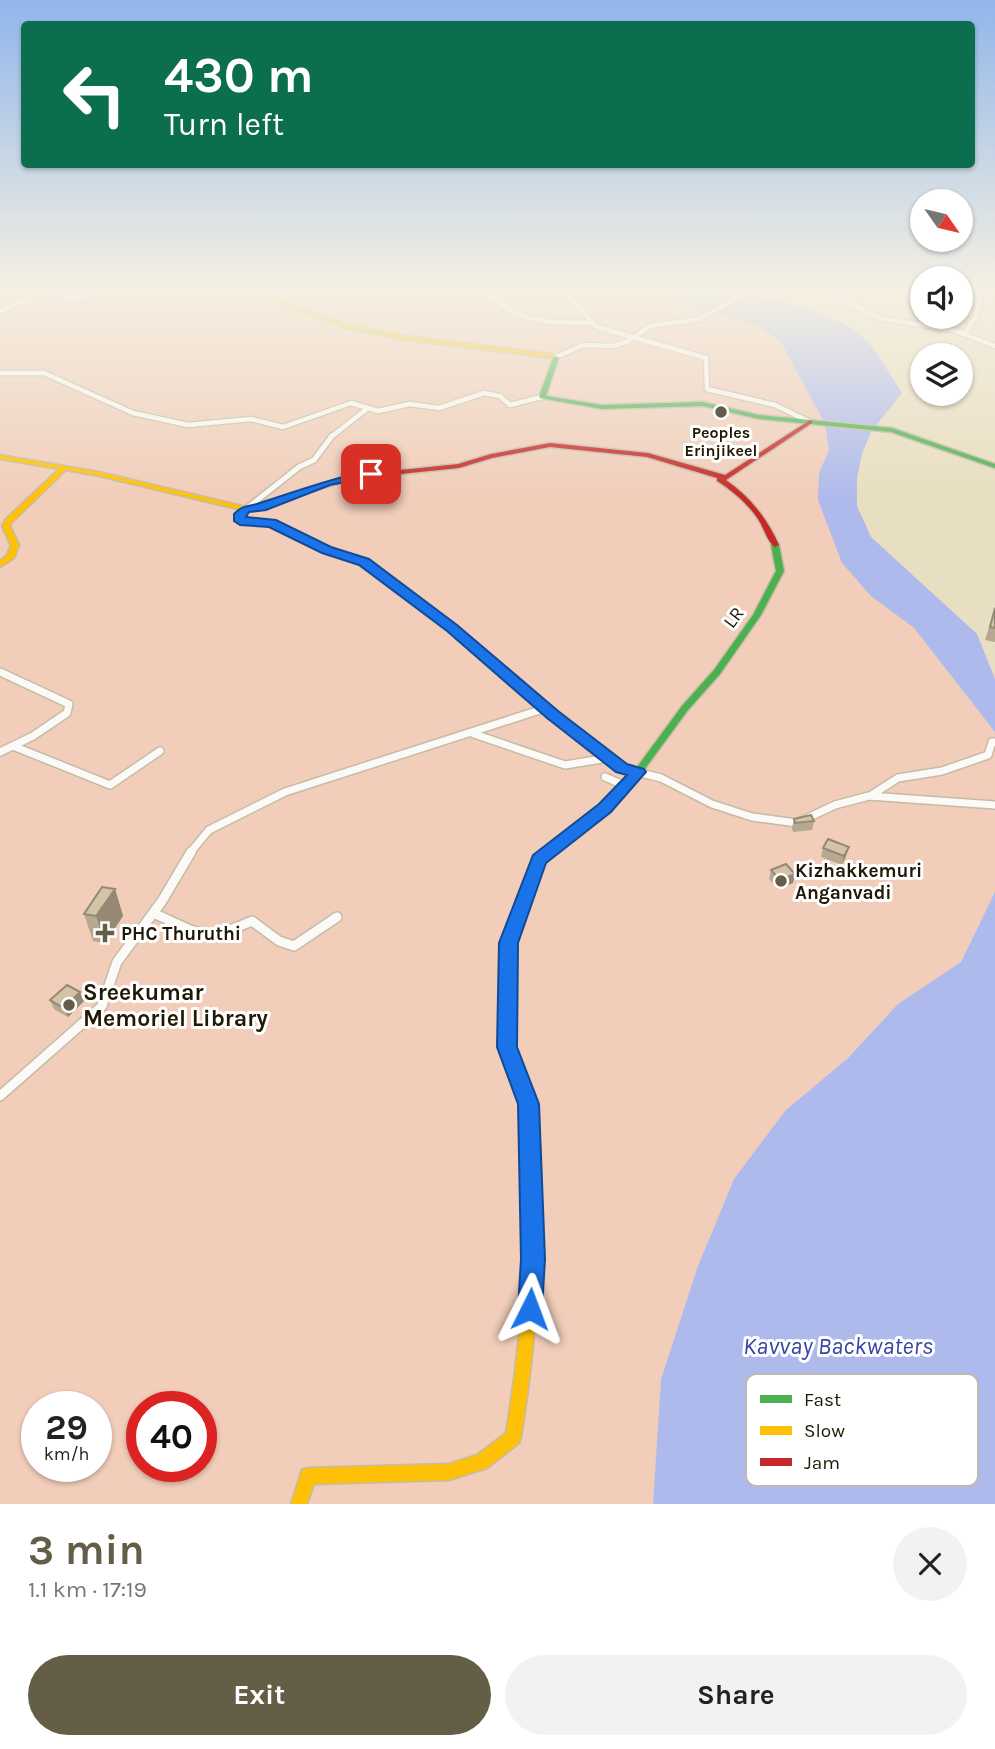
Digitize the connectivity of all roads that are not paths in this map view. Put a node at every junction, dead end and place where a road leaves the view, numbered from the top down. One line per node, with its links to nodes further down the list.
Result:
1 (555, 359): 4 (street)
2 (706, 359): 6 (street)
3 (0, 373): 5 (street)
4 (542, 397): 5 (street); 6 (street)
5 (368, 408): 11 (street)
6 (815, 423): 8 (street); 10 (street)
7 (0, 457): 9 (street)
8 (995, 466)
9 (63, 469): 11 (street); 12 (street)
10 (720, 479): 11 (street); 21 (street, LR)
11 (246, 509): 14 (street)
12 (0, 565)
13 (0, 672): 17 (street)
14 (546, 708): 15 (street); 20 (street)
15 (473, 733): 20 (street); 26 (street)
16 (995, 742): 24 (street)
17 (13, 746): 18 (street); 19 (street)
18 (160, 751)
19 (0, 752)
20 (608, 758): 21 (street)
21 (638, 772): 23 (street, LR); 24 (street)
22 (604, 777): 23 (street)
23 (625, 786): 29 (street, LR)
24 (869, 796): 25 (street)
25 (995, 805)
26 (153, 913): 27 (street); 28 (street)
27 (337, 917)
28 (0, 1096)
29 (299, 1504)

